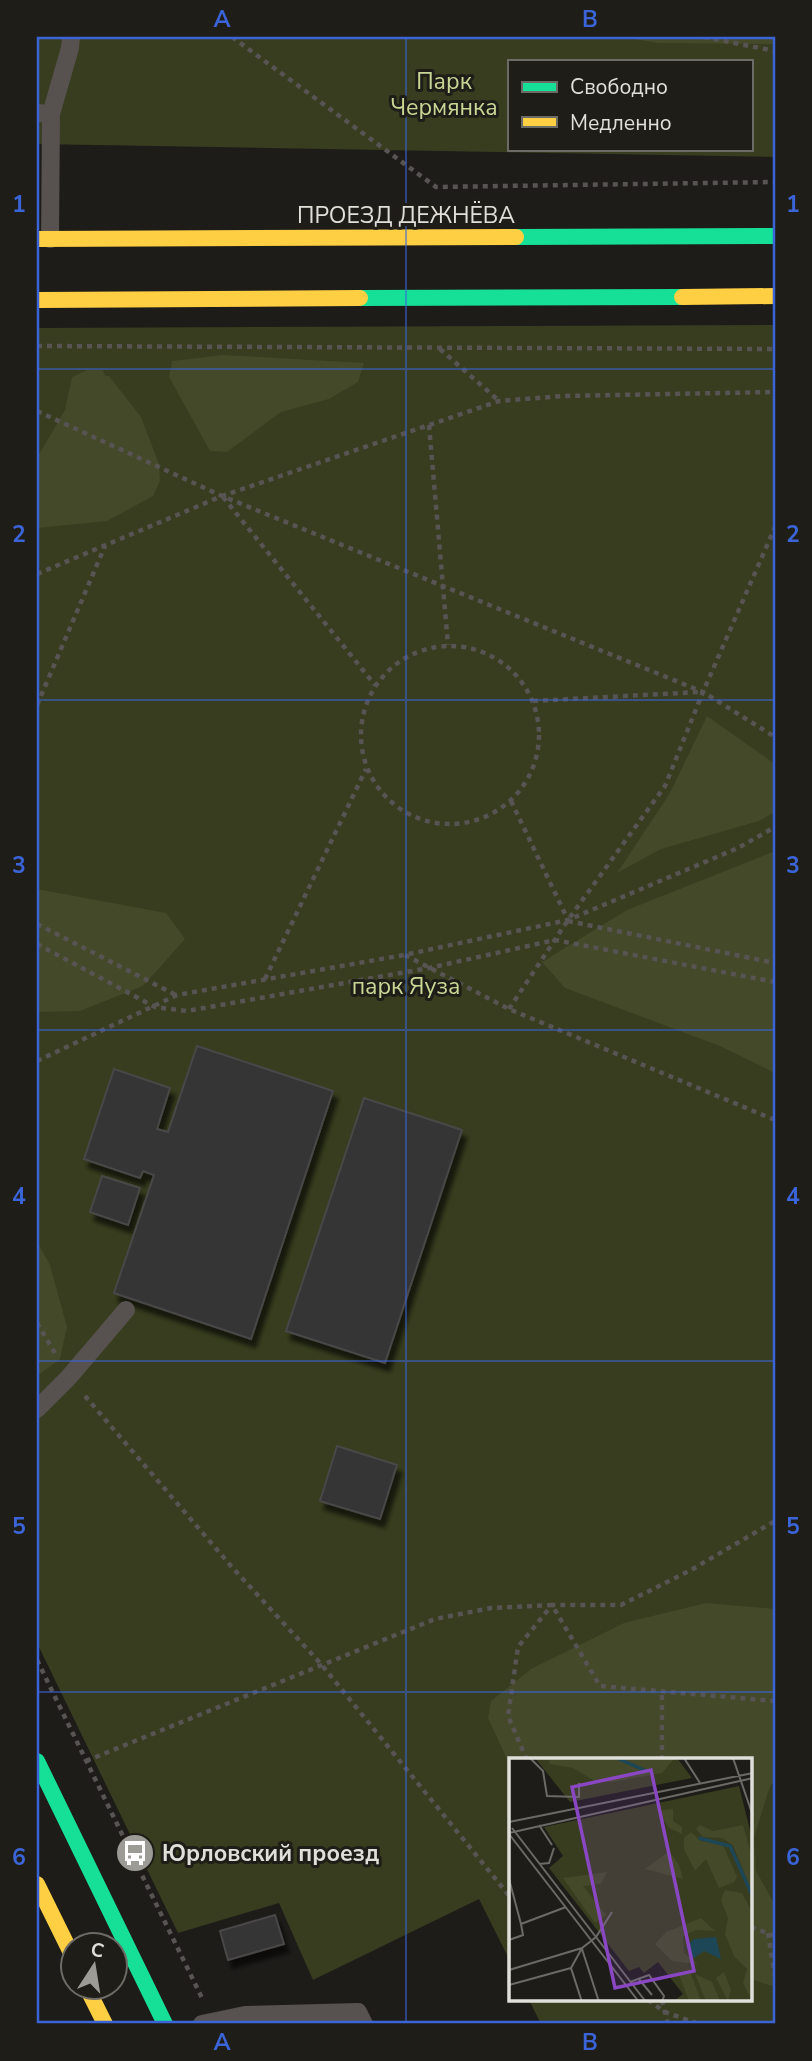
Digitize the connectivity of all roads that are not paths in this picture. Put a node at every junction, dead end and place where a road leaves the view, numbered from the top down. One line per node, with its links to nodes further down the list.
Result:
1 (71, 37): 2 (lane)
2 (44, 113): 4 (lane)
3 (775, 236): 4 (main road, ПРОЕЗД ДЕЖНЁВА)
4 (43, 239)
5 (775, 296): 6 (main road)
6 (37, 300)
7 (126, 1310): 8 (lane)
8 (37, 1409)
9 (37, 1761): 16 (main road)
10 (37, 1884): 11 (main road)
11 (61, 1932)
12 (95, 2002): 15 (main road)
13 (247, 2020): 14 (lane); 17 (lane)
14 (207, 2023)
15 (105, 2024)
16 (165, 2024)
17 (364, 2024)

